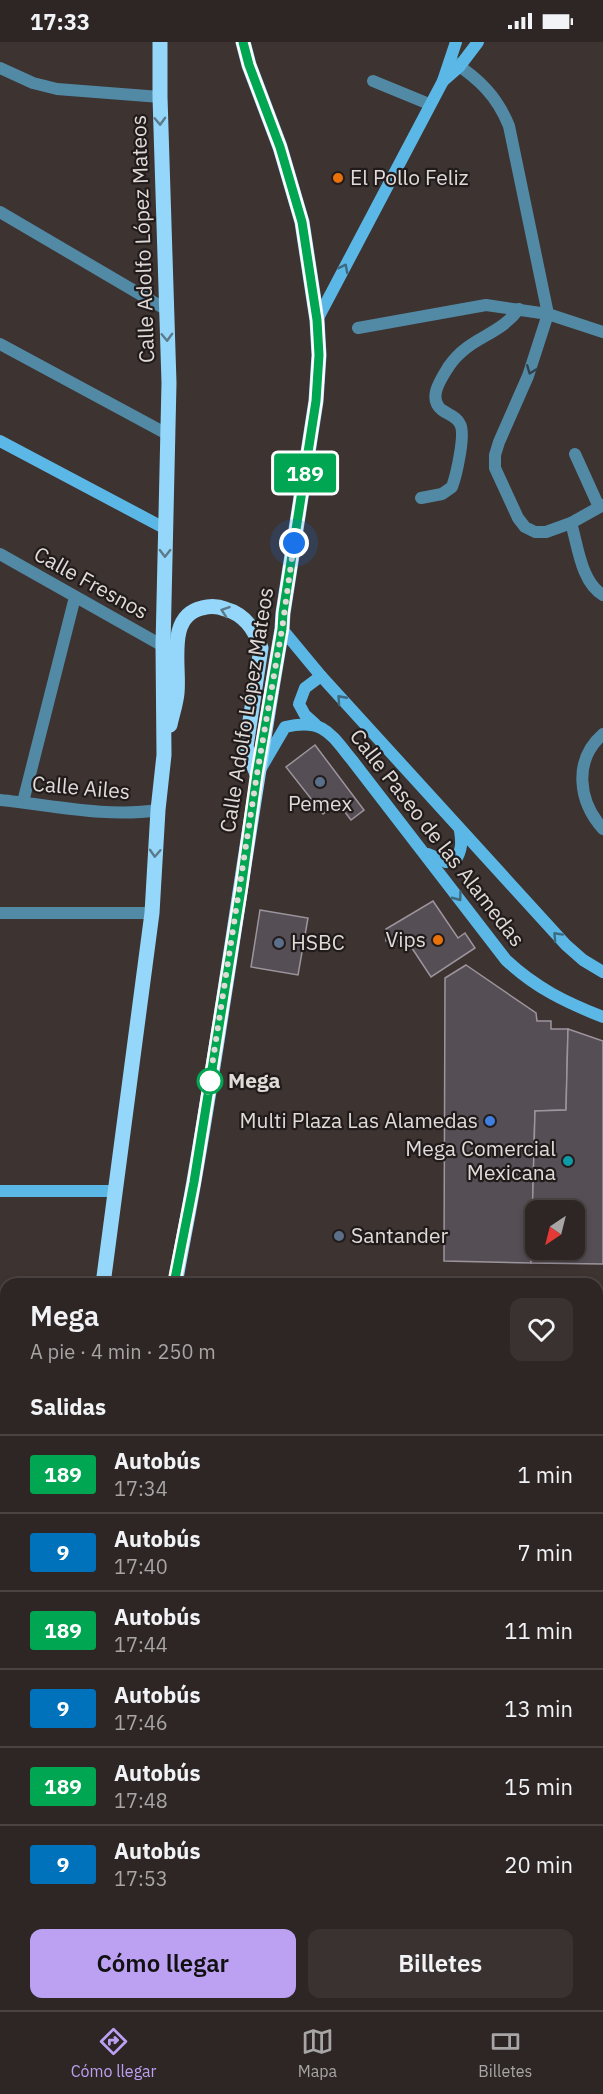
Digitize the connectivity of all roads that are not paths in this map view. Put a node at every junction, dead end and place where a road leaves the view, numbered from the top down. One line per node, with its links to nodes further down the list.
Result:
1 (160, 42): 8 (main road, Calle Adolfo López Mateos)
2 (243, 42): 14 (main road, Calle Adolfo López Mateos)
3 (456, 42): 5 (street)
4 (478, 42): 5 (street)
5 (454, 63): 9 (street); 13 (street)
6 (0, 68): 8 (street)
7 (373, 81): 9 (street)
8 (160, 97): 11 (main road, Calle Adolfo López Mateos, one-way to 11)
9 (429, 104): 14 (street, one-way to 9)
10 (0, 212): 11 (street)
11 (167, 309): 18 (main road, Calle Adolfo López Mateos, one-way to 18)
12 (519, 309): 13 (street); 15 (street); 21 (street)
13 (548, 314): 16 (street); 23 (street, one-way to 23)
14 (317, 320): 28 (main road, Calle Adolfo López Mateos)
15 (358, 328)
16 (603, 332)
17 (0, 344): 18 (street)
18 (166, 434): 24 (main road, Calle Adolfo López Mateos)
19 (0, 441): 24 (street)
20 (575, 454): 22 (street)
21 (421, 498)
22 (601, 506): 23 (street)
23 (571, 523): 26 (street)
24 (166, 529): 29 (main road, Calle Adolfo López Mateos, one-way to 29)
25 (0, 554): 27 (street, Calle Fresnos)
26 (602, 594)
27 (75, 597): 29 (street, Calle Fresnos); 36 (street)
28 (282, 629): 30 (street, Calle Paseo de las Alamedas); 34 (main road, Calle Adolfo López Mateos)
29 (163, 646): 33 (main road, Calle Adolfo López Mateos)
30 (321, 676): 31 (street, Calle Paseo de las Alamedas); 39 (street, Calle Paseo de las Alamedas, one-way to 30)
31 (315, 724): 34 (street); 40 (street, Calle Paseo de las Alamedas)
32 (603, 734): 38 (street)
33 (164, 755): 34 (main road, one-way to 33); 37 (main road, Calle Adolfo López Mateos)
34 (257, 774): 48 (main road, Calle Adolfo López Mateos)
35 (0, 800): 36 (street, Calle Ailes)
36 (24, 802): 37 (street, Calle Ailes)
37 (158, 810): 42 (main road, Calle Adolfo López Mateos, one-way to 42)
38 (603, 829)
39 (460, 831): 40 (street); 43 (street, Calle Paseo de las Alamedas, one-way to 39)
40 (424, 852): 44 (street, Calle Paseo de las Alamedas, one-way to 44)
41 (0, 913): 42 (street)
42 (152, 914): 46 (main road, Calle Adolfo López Mateos)
43 (603, 972)
44 (603, 1017)
45 (0, 1191): 46 (street)
46 (116, 1191): 47 (main road, Calle Adolfo López Mateos)
47 (104, 1278)
48 (175, 1278)

